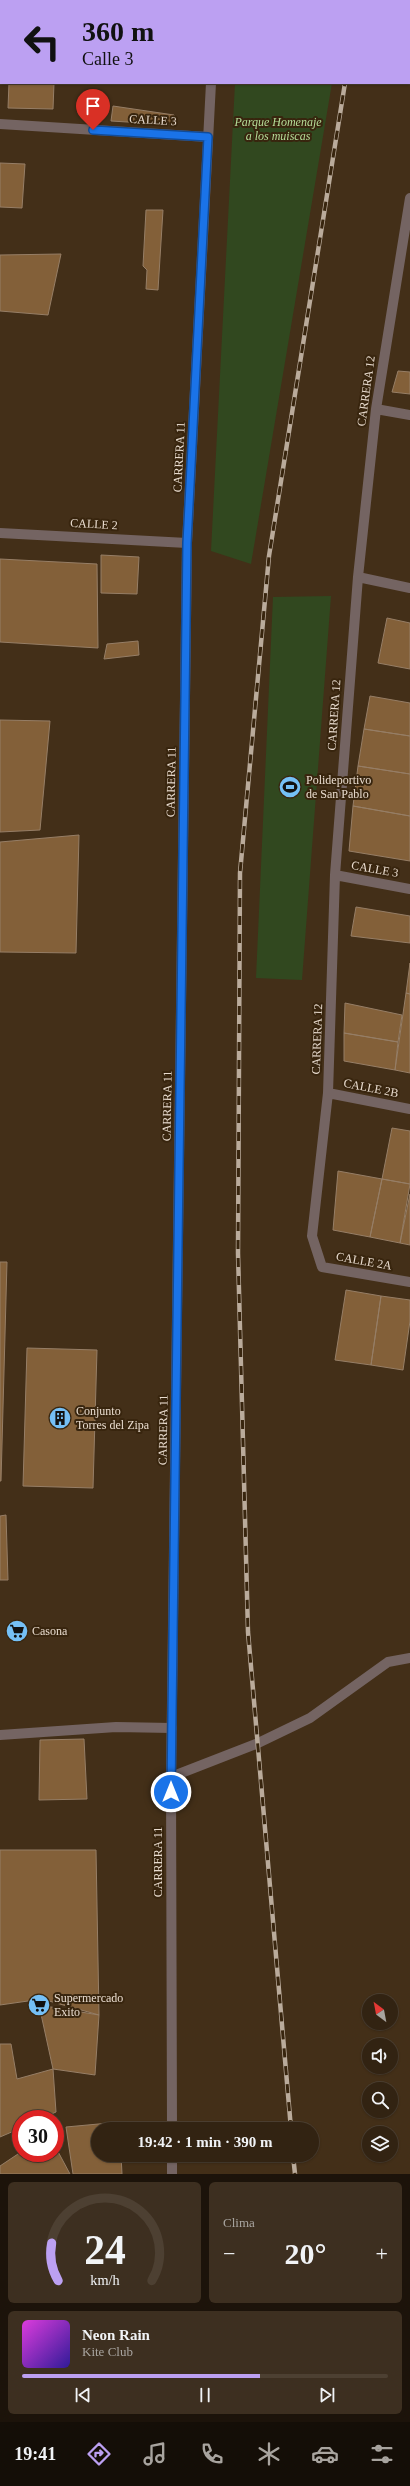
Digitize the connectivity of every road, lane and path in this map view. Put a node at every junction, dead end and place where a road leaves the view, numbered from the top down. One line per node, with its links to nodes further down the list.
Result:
1 (211, 84): 3 (street, CARRERA 11)
2 (0, 124): 3 (street, CALLE 3)
3 (208, 137): 8 (street, CARRERA 11)
4 (410, 198): 5 (street, CARRERA 12)
5 (376, 408): 6 (street); 9 (street, CARRERA 12)
6 (410, 415)
7 (0, 533): 8 (street, CALLE 2)
8 (187, 543): 18 (street, CARRERA 11)
9 (358, 577): 10 (street); 11 (street, CARRERA 12)
10 (410, 588)
11 (335, 875): 12 (street, CALLE 3); 13 (street, CARRERA 12)
12 (410, 889)
13 (328, 1093): 14 (street, CALLE 2B); 15 (street, CARRERA 12)
14 (410, 1109)
15 (312, 1236): 16 (street, CALLE 2A)
16 (410, 1282)
17 (410, 1658): 20 (street)
18 (172, 1728): 19 (street); 20 (street, CARRERA 11)
19 (0, 1735)
20 (171, 1776): 21 (street, CARRERA 11)
21 (172, 2122)
22 (172, 2162): 23 (street)
23 (172, 2174)

